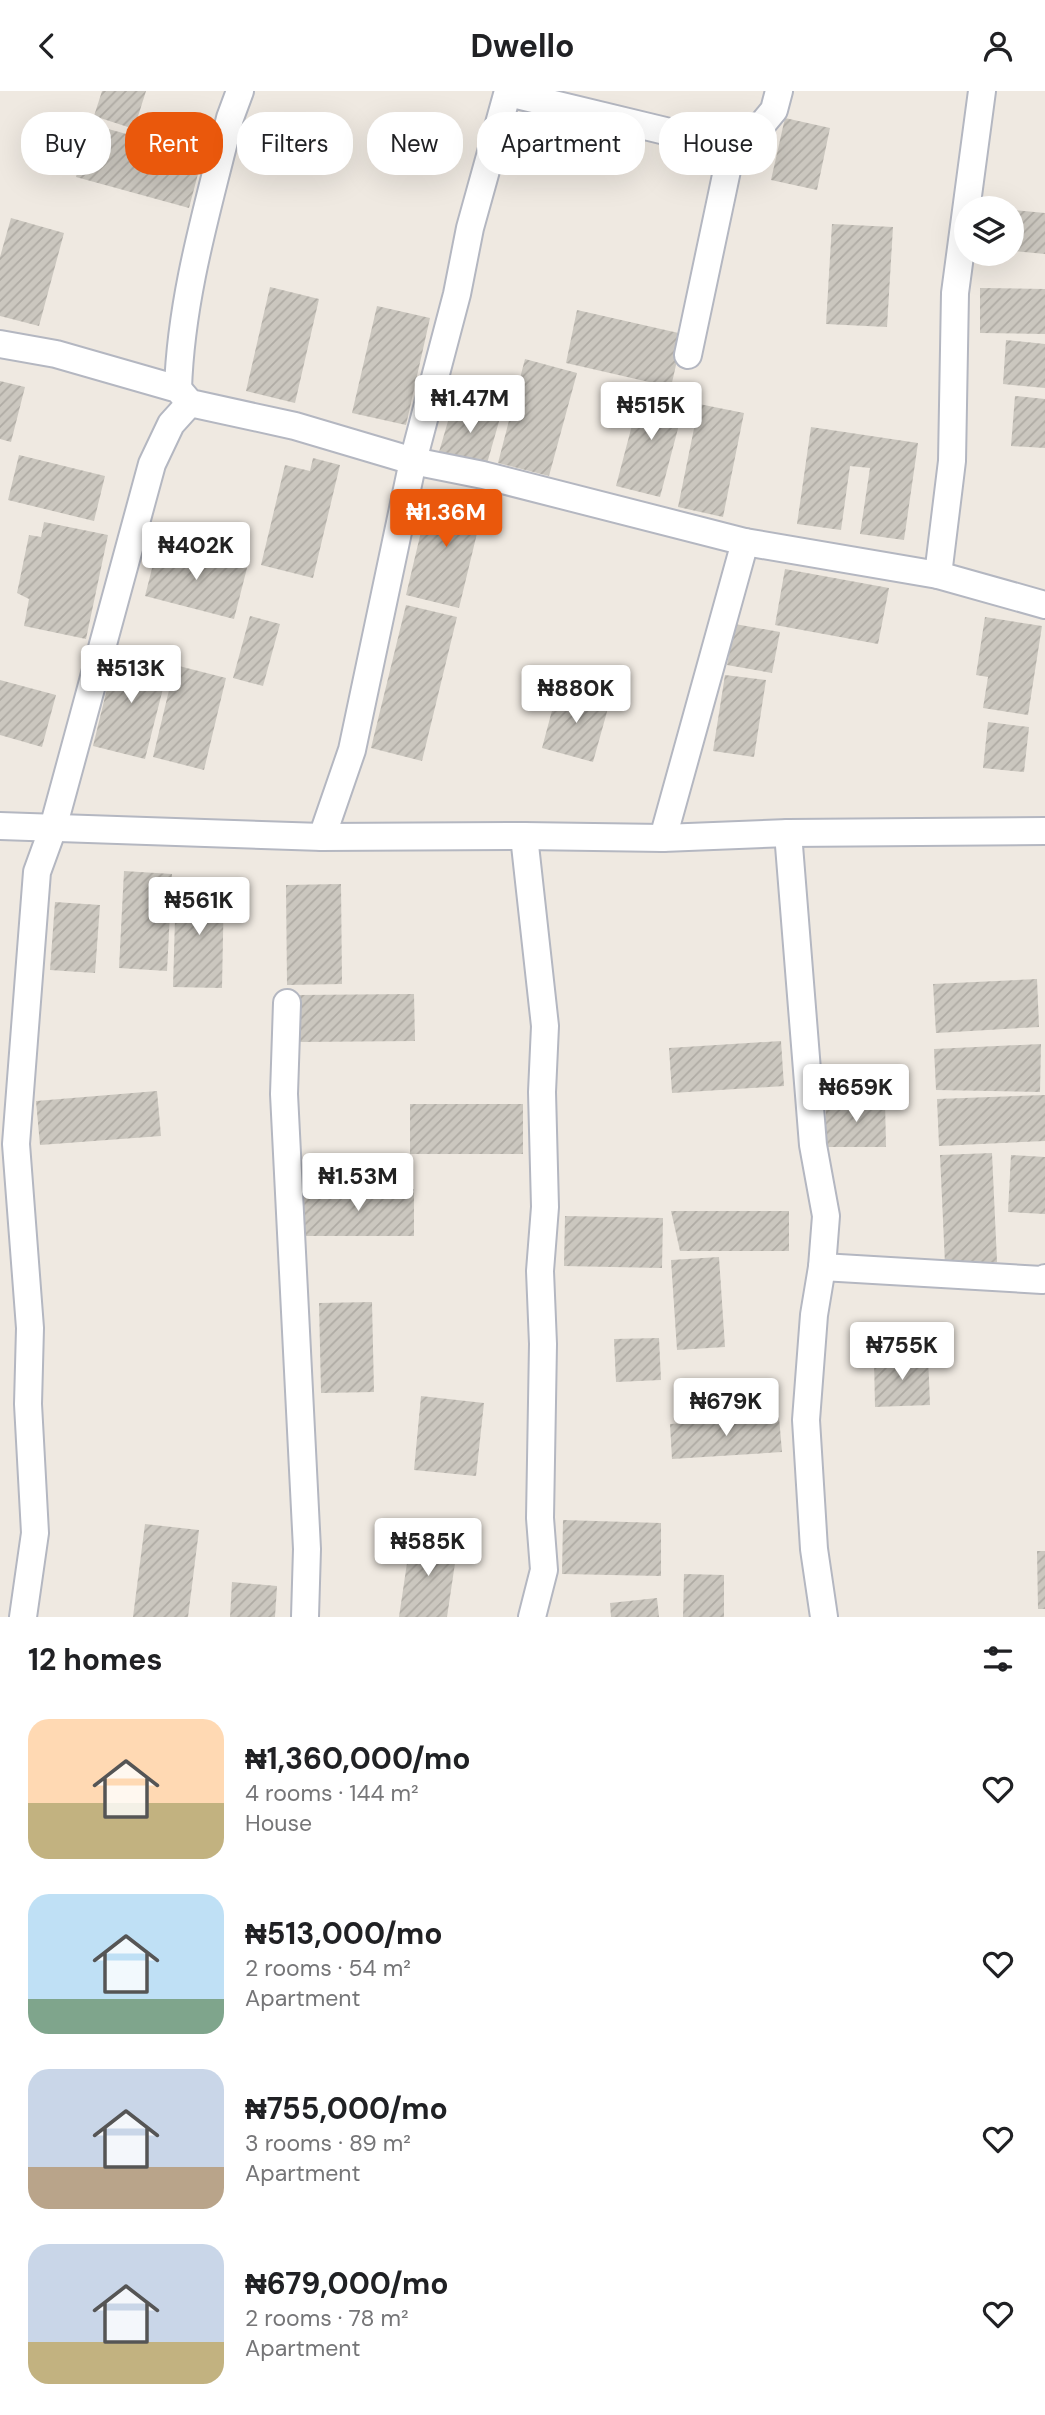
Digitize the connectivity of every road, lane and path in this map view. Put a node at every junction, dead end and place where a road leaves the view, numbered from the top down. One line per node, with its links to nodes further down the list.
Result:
1 (240, 91): 10 (street)
2 (779, 91): 5 (street)
3 (982, 91): 13 (street)
4 (508, 92): 6 (street); 11 (street)
5 (772, 112)
6 (659, 129)
7 (726, 175): 9 (street)
8 (0, 344): 10 (street)
9 (688, 355)
10 (184, 396): 11 (street); 16 (street)
11 (414, 461): 12 (street); 20 (street)
12 (745, 542): 13 (street); 21 (street)
13 (938, 575): 14 (street)
14 (1045, 605)
15 (0, 826): 16 (street)
16 (54, 828): 20 (street); 25 (street)
17 (1045, 831): 18 (street)
18 (788, 833): 21 (street); 23 (street)
19 (524, 836): 20 (street); 21 (street); 27 (street)
20 (322, 837)
21 (663, 838)
22 (287, 1003): 26 (street)
23 (822, 1267): 24 (street); 28 (street)
24 (1045, 1278)
25 (23, 1617)
26 (305, 1617)
27 (532, 1617)
28 (824, 1617)

